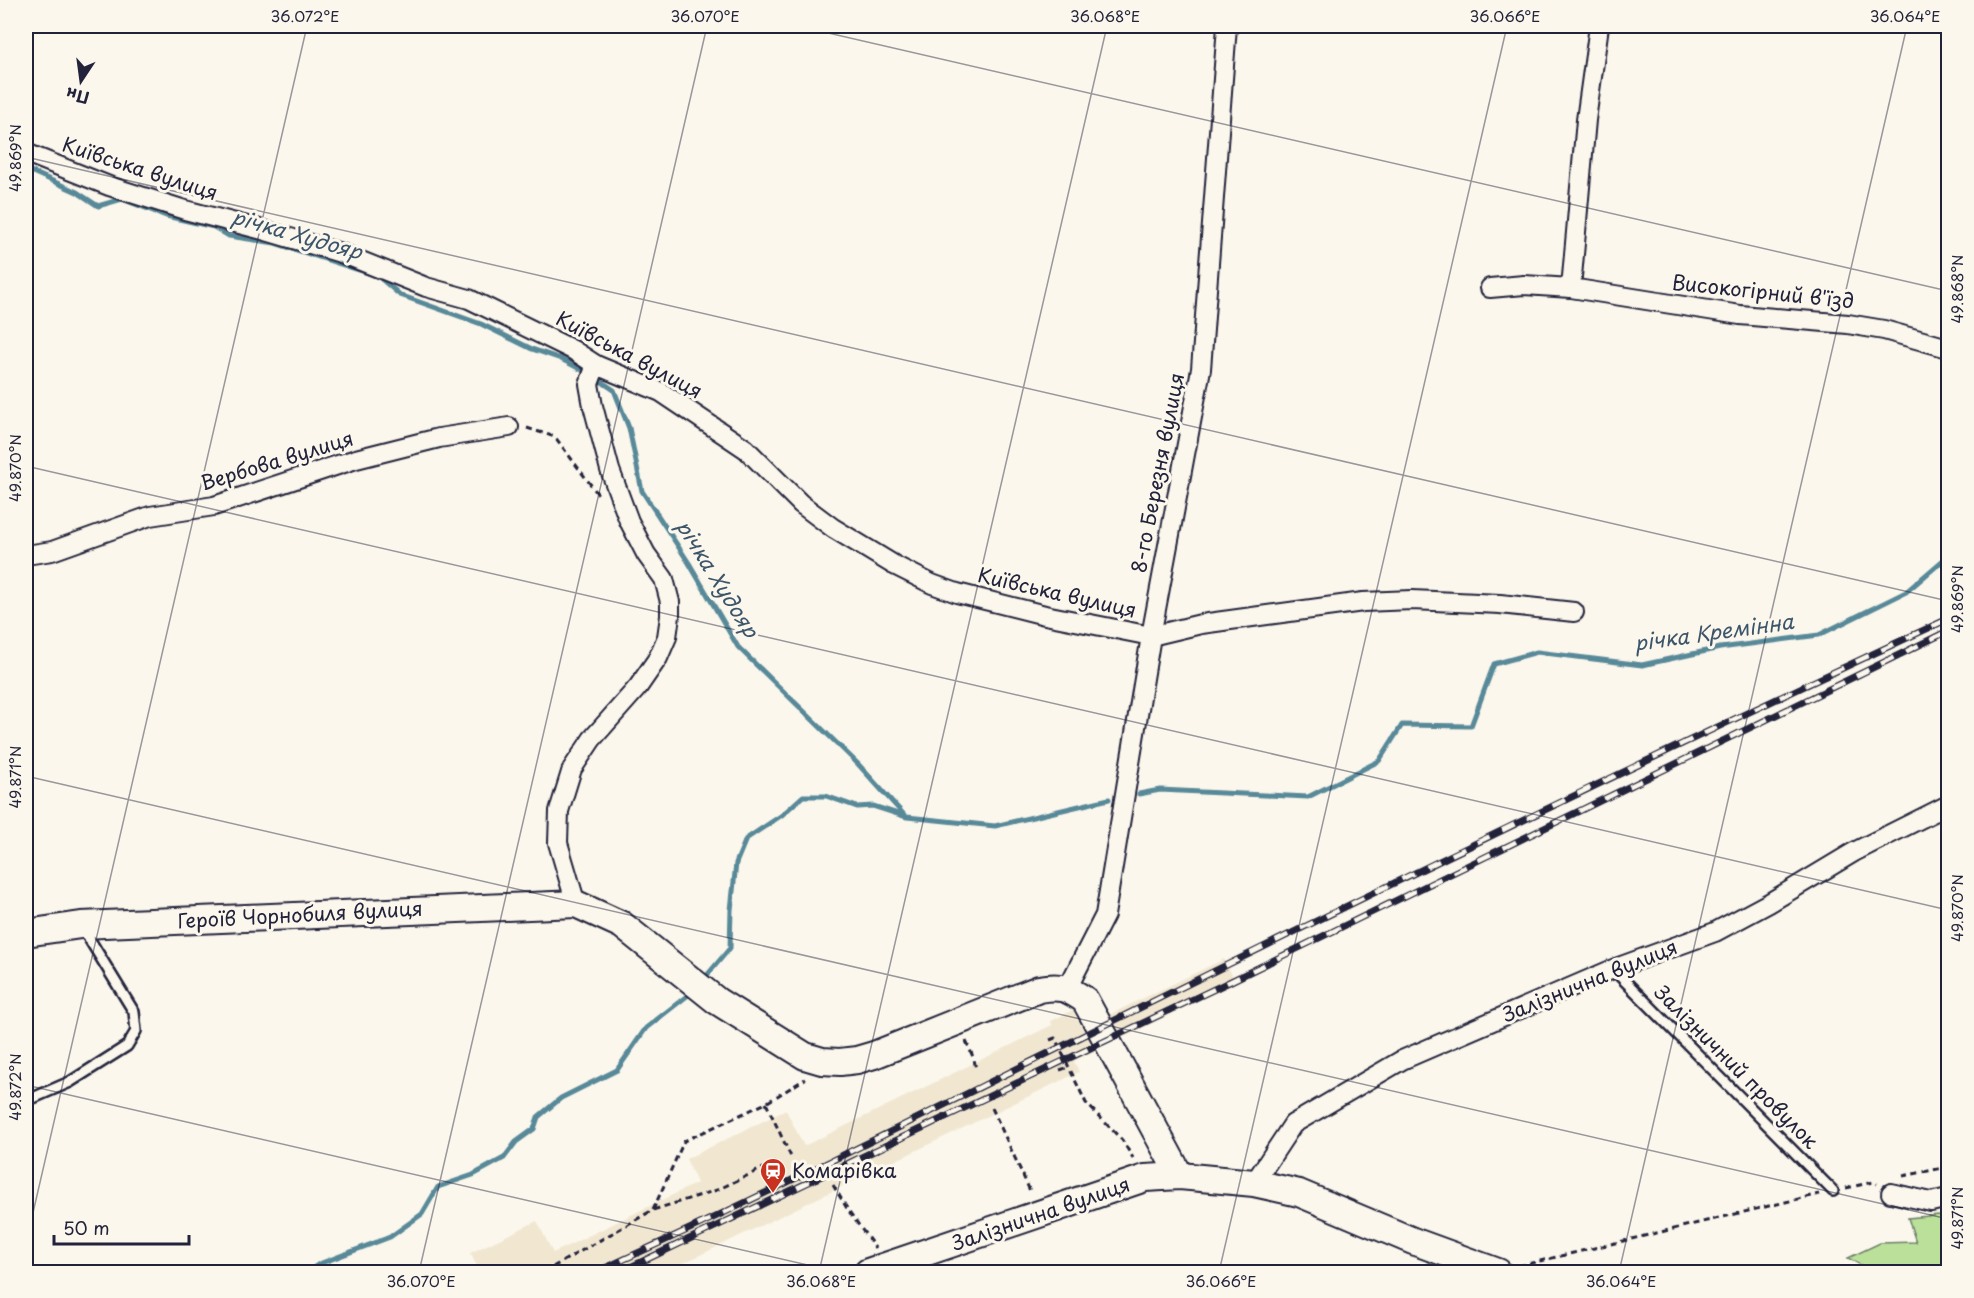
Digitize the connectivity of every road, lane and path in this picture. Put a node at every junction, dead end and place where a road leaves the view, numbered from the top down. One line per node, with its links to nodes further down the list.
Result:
1 (1227, 26): 12 (street, 8-го Березня вулиця)
2 (1599, 26): 5 (street)
3 (26, 153): 7 (street, Київська вулиця)
4 (1490, 288): 5 (street, Високогірний в'їзд)
5 (1571, 288): 6 (street, Високогірний в'їзд)
6 (1948, 348)
7 (596, 365): 12 (street, Київська вулиця); 14 (street)
8 (509, 427): 9 (path); 10 (street, Вербова вулиця)
9 (600, 498)
10 (26, 555)
11 (1574, 612): 12 (street, Київська вулиця)
12 (1151, 636): 18 (street, 8-го Березня вулиця)
13 (1948, 805): 17 (street, Залізнична вулиця)
14 (576, 904): 15 (street, Героїв Чорнобиля вулиця); 18 (street, Героїв Чорнобиля вулиця)
15 (81, 925): 16 (street, Героїв Чорнобиля вулиця); 24 (lane)
16 (26, 933)
17 (1613, 969): 33 (street, Залізнична вулиця); 36 (lane, Залізничний провулок)
18 (1067, 988): 29 (street)
19 (1050, 1040): 21 (path)
20 (974, 1059): 22 (path)
21 (1069, 1066): 23 (path); 31 (path)
22 (976, 1070)
23 (1060, 1070)
24 (26, 1101)
25 (992, 1108): 39 (path)
26 (792, 1159): 38 (path)
27 (777, 1166): 38 (path)
28 (1948, 1167): 30 (path)
29 (1180, 1176): 31 (street, Залізнична вулиця); 33 (street, Залізнична вулиця)
30 (1902, 1177)
31 (1146, 1178): 39 (street, Залізнична вулиця)
32 (1873, 1182): 35 (path); 35 (path); 36 (path)
33 (1254, 1183): 43 (street, Залізнична вулиця)
34 (833, 1185): 41 (path)
35 (1887, 1186): 37 (street)
36 (1833, 1191): 44 (path)
37 (1948, 1198)
38 (653, 1210): 42 (path)
39 (1040, 1214): 41 (street, Залізнична вулиця)
40 (1948, 1269): 45 (path)
41 (878, 1270)
42 (544, 1272)
43 (1498, 1272)
44 (1598, 1272)
45 (1937, 1272)

